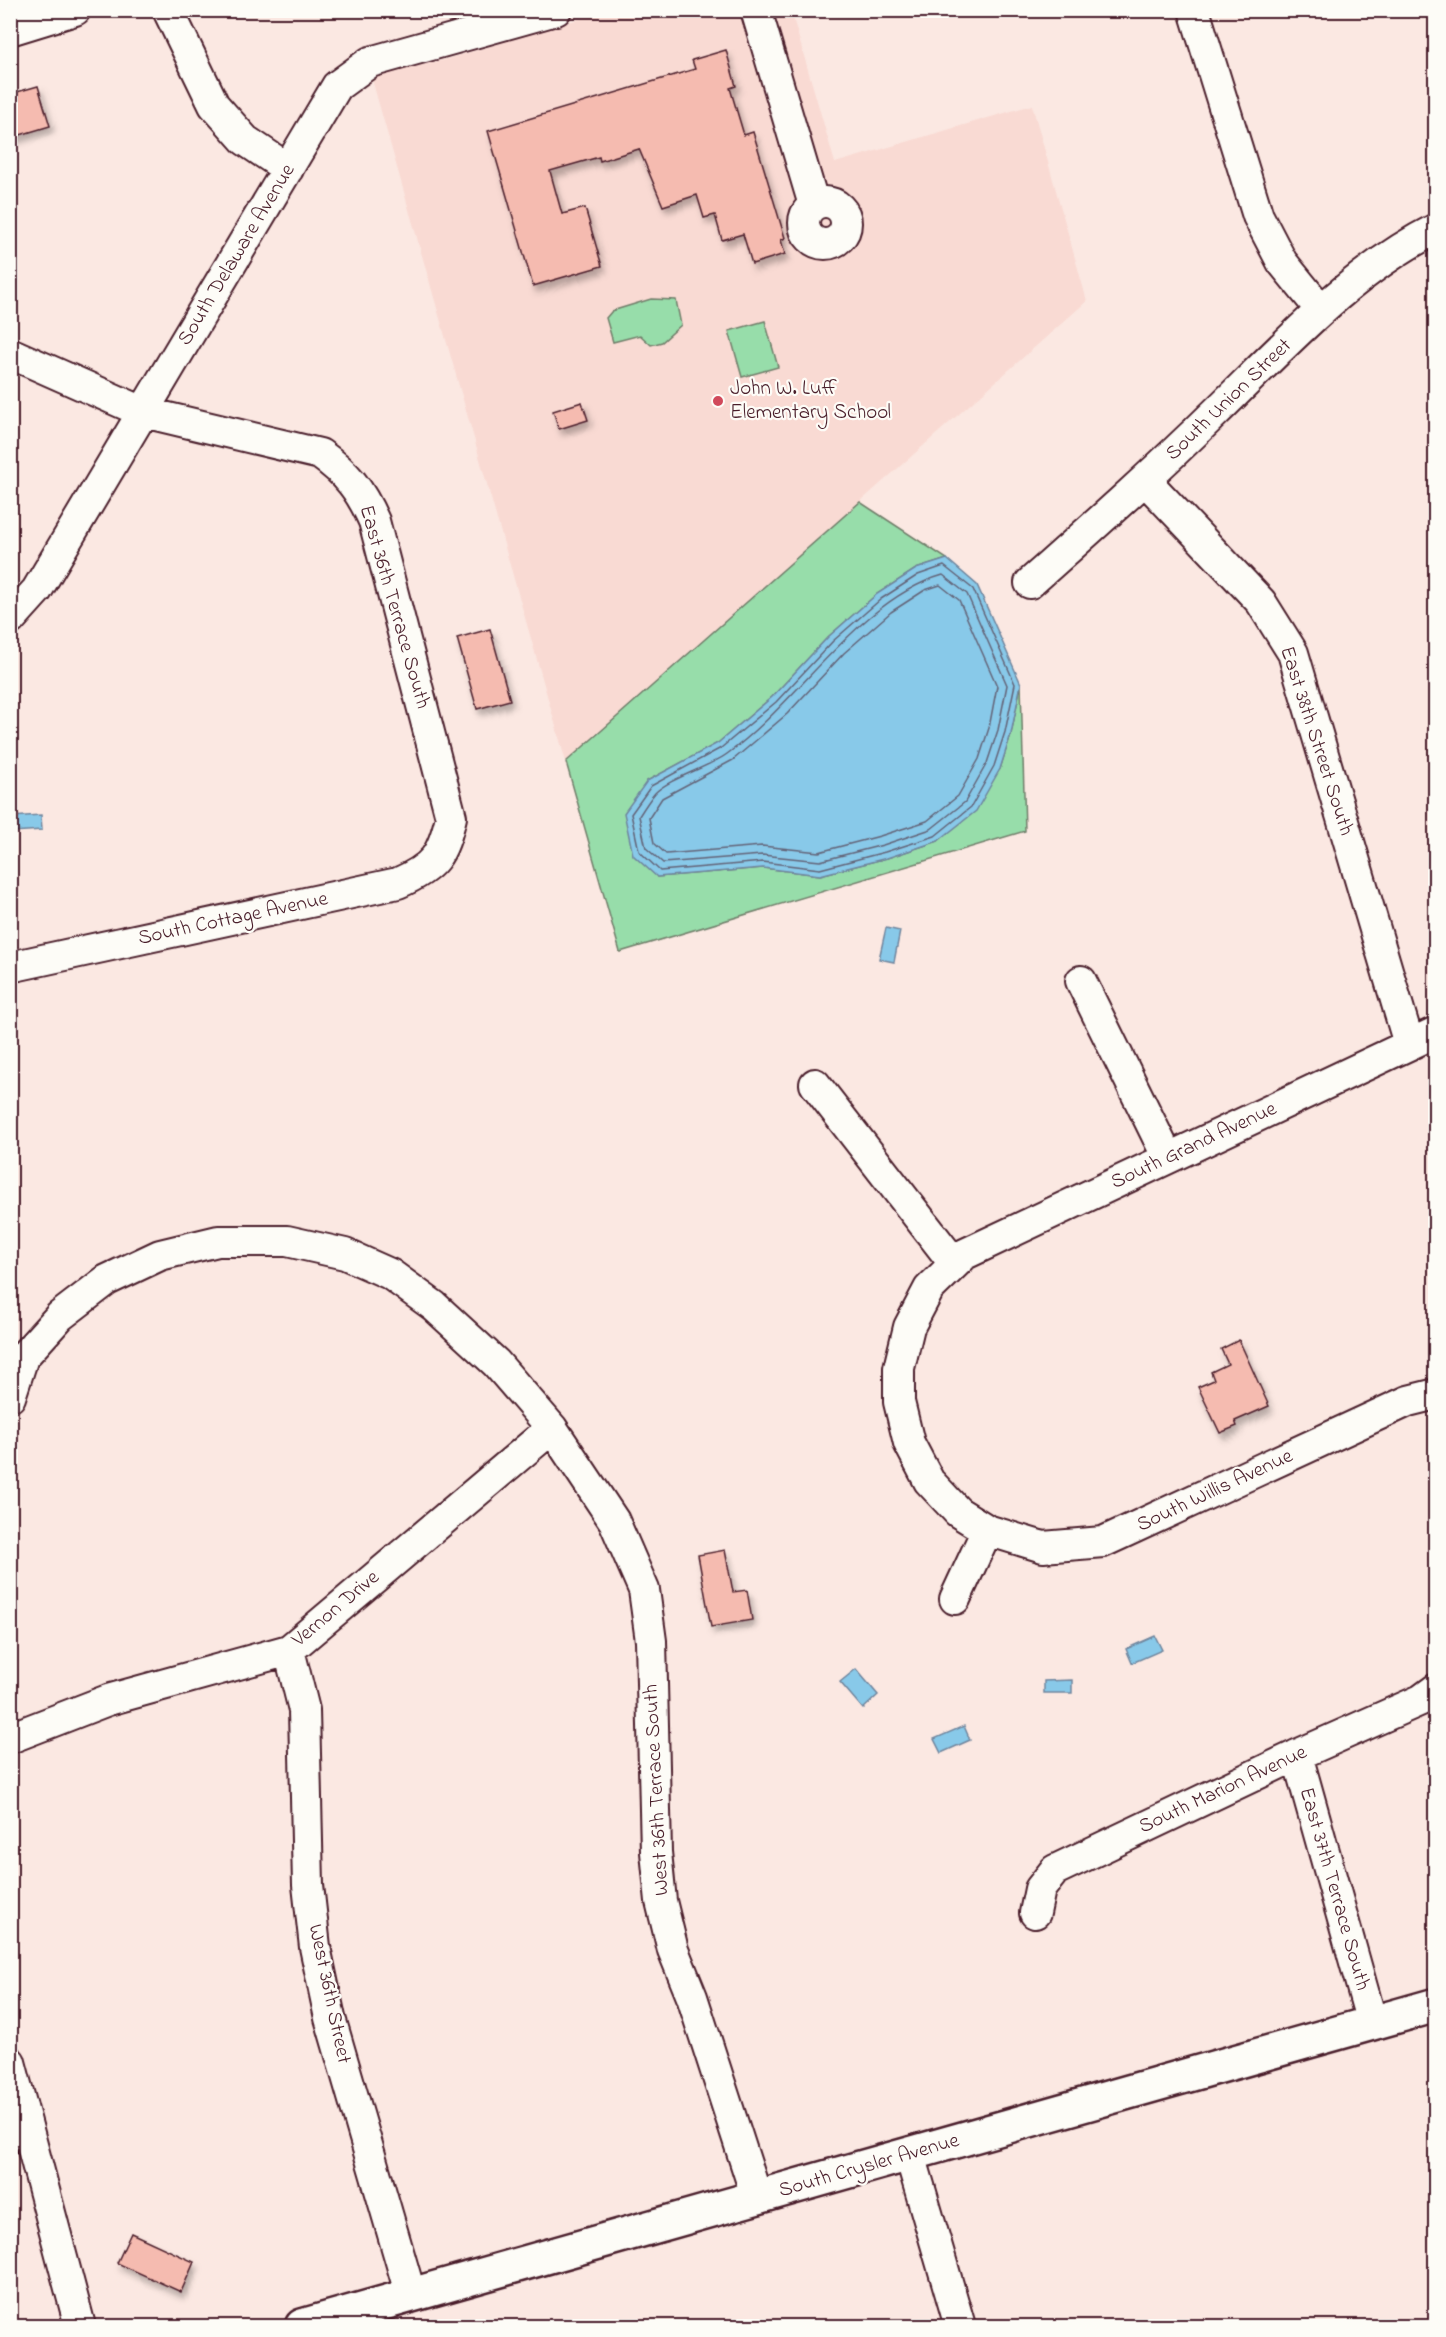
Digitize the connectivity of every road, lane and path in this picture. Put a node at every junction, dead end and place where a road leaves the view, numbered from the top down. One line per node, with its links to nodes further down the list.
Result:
1 (75, 10): 6 (street)
2 (168, 10): 7 (street)
3 (556, 10): 7 (street, South Delaware Avenue)
4 (756, 10): 8 (street)
5 (1194, 10): 10 (street)
6 (10, 30)
7 (288, 169): 12 (street, South Delaware Avenue)
8 (814, 205)
9 (1436, 229): 10 (street, South Union Street)
10 (1321, 310): 13 (street, South Union Street)
11 (10, 353): 12 (street, East 36th Terrace South)
12 (143, 412): 15 (street, South Delaware Avenue); 16 (street, East 36th Terrace South)
13 (1146, 481): 14 (street, South Union Street); 20 (street, East 38th Street South)
14 (1030, 583)
15 (10, 620)
16 (443, 848): 17 (street, South Cottage Avenue)
17 (10, 967)
18 (1081, 981): 22 (street)
19 (1436, 1032): 20 (street, South Grand Avenue)
20 (1409, 1044): 22 (street, South Grand Avenue)
21 (815, 1084): 23 (street)
22 (1167, 1158): 23 (street, South Grand Avenue)
23 (954, 1263): 27 (street, South Grand Avenue)
24 (1436, 1394): 27 (street, South Willis Avenue)
25 (10, 1397): 26 (street, West 36th Terrace South)
26 (552, 1428): 29 (street, Vernon Drive); 38 (street, West 36th Terrace South)
27 (987, 1530): 28 (street)
28 (955, 1599)
29 (289, 1650): 31 (street, Vernon Drive); 39 (street, West 36th Street)
30 (1436, 1689): 32 (street, South Marion Avenue)
31 (10, 1738)
32 (1297, 1755): 33 (street, South Marion Avenue); 35 (street, East 37th Terrace South)
33 (1035, 1913)
34 (1436, 2005): 35 (main road, South Crysler Avenue)
35 (1372, 2023): 37 (main road, South Crysler Avenue)
36 (10, 2062): 40 (street)
37 (910, 2155): 38 (main road, South Crysler Avenue); 42 (street)
38 (757, 2198): 39 (main road, South Crysler Avenue)
39 (411, 2296): 41 (main road, South Crysler Avenue)
40 (80, 2326)
41 (302, 2326)
42 (960, 2326)

